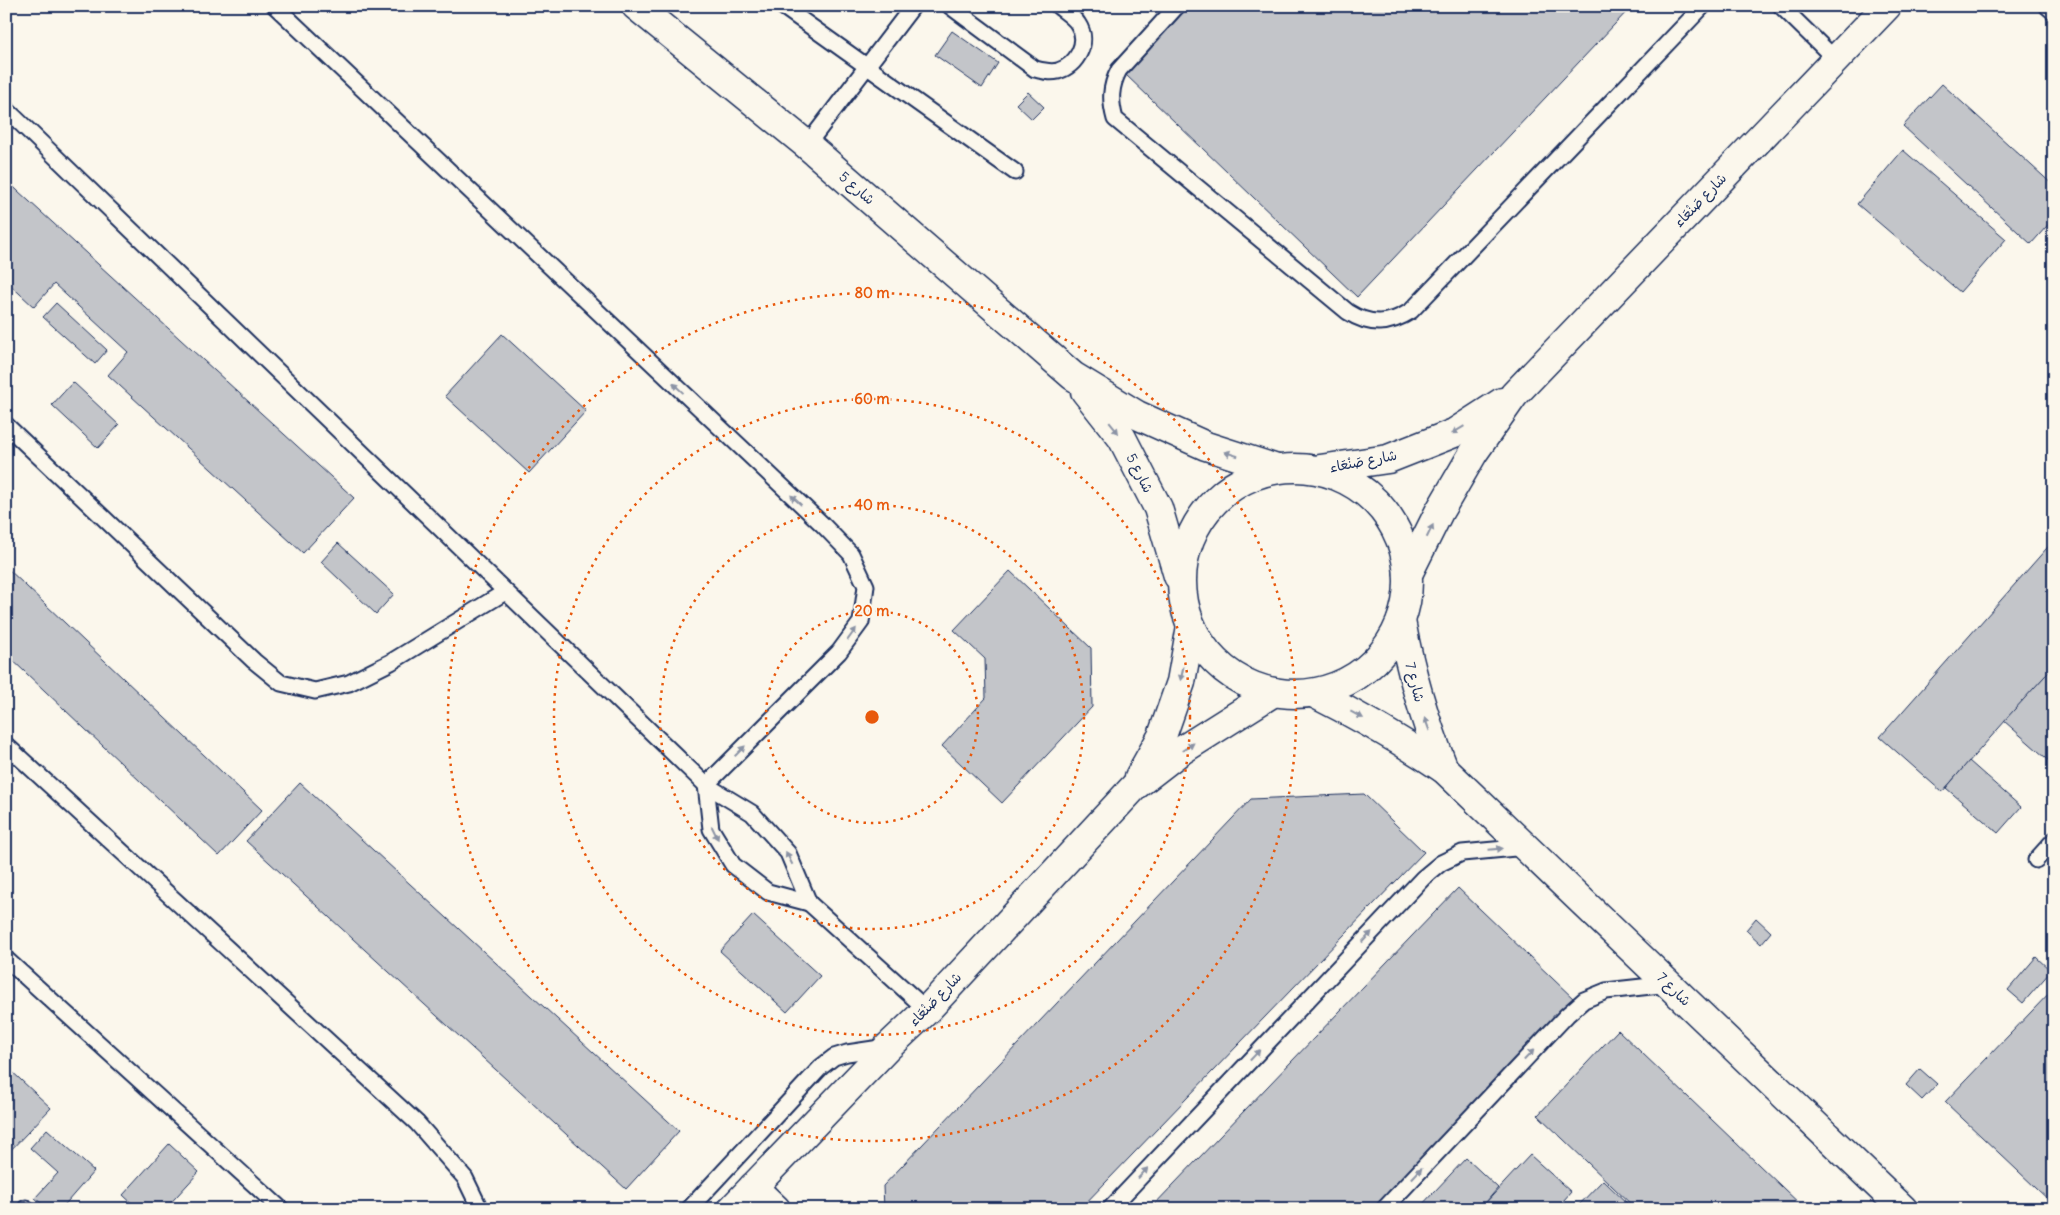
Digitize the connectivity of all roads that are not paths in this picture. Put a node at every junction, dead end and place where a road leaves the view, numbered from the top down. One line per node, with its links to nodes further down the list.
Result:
1 (275, 6): 32 (lane, one-way to 1)
2 (636, 6): 16 (street, شارع 5)
3 (782, 6): 14 (lane)
4 (913, 6): 14 (lane)
5 (950, 6): 6 (lane)
6 (1058, 6)
7 (1178, 6): 8 (lane)
8 (1703, 6)
9 (1782, 6): 13 (lane)
10 (1887, 6): 13 (street, شارع صَنْعَاء)
11 (2047, 6): 12 (lane)
12 (2054, 12)
13 (1835, 59): 19 (street, شارع صَنْعَاء)
14 (867, 67): 16 (lane); 17 (lane)
15 (6, 109): 25 (lane)
16 (807, 144): 18 (street, شارع 5)
17 (1015, 172)
18 (1073, 376): 21 (street, شارع 5, one-way to 18); 24 (street, شارع 5, one-way to 24)
19 (1514, 394): 22 (street, شارع صَنْعَاء, one-way to 22); 23 (street, شارع صَنْعَاء, one-way to 19)
20 (6, 425): 25 (lane)
21 (1277, 469): 22 (street); 24 (street)
22 (1318, 470): 23 (street)
23 (1408, 574): 26 (street)
24 (1181, 584): 27 (street, شارع 5)
25 (505, 592): 32 (lane)
26 (1401, 621): 29 (street); 31 (street, شارع 7, one-way to 26)
27 (1191, 626): 28 (street); 33 (street, شارع صَنْعَاء, one-way to 33)
28 (1274, 692): 29 (street); 33 (street, شارع صَنْعَاء, one-way to 28)
29 (1313, 693): 31 (street, شارع 7, one-way to 31)
30 (6, 745): 45 (lane)
31 (1444, 769): 35 (street, شارع 7)
32 (706, 785): 37 (lane, one-way to 32); 37 (lane, one-way to 37)
33 (1135, 786): 40 (street, شارع صَنْعَاء)
34 (2054, 840): 36 (lane)
35 (1526, 847): 39 (street, شارع 7); 49 (lane, one-way to 35)
36 (2036, 860)
37 (809, 903): 40 (lane)
38 (6, 959): 44 (lane)
39 (1669, 984): 43 (street, شارع 7); 50 (lane, one-way to 39)
40 (927, 1010): 41 (street, شارع صَنْعَاء)
41 (888, 1047): 42 (street, شارع صَنْعَاء); 46 (lane)
42 (753, 1187): 47 (street, شارع صَنْعَاء); 48 (street)
43 (1901, 1208)
44 (281, 1209)
45 (480, 1209)
46 (689, 1209)
47 (732, 1209)
48 (776, 1209)
49 (1110, 1209)
50 (1384, 1209)

